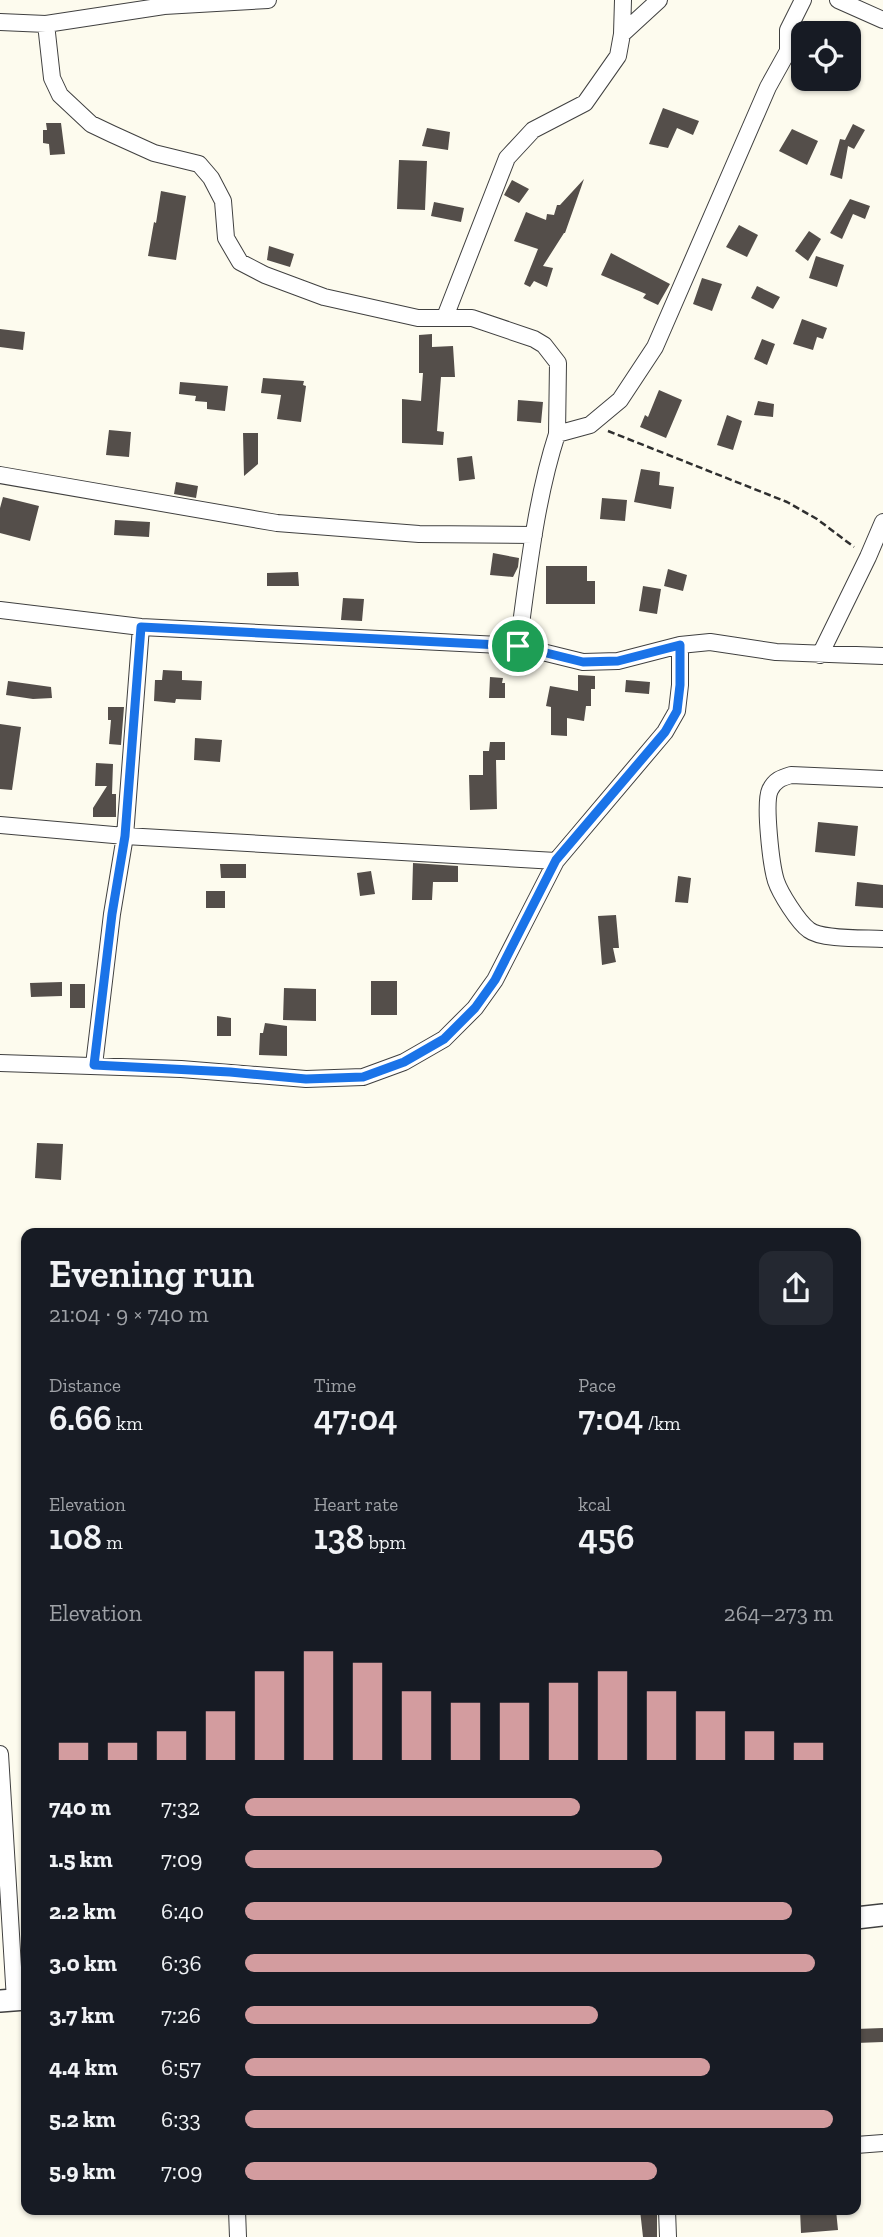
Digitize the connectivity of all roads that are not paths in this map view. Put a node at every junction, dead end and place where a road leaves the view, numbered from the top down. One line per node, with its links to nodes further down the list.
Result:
1 (268, 0): 8 (street)
2 (623, 0): 9 (street)
3 (659, 0): 9 (street)
4 (803, 0): 11 (street)
5 (838, 0): 6 (street)
6 (883, 20)
7 (0, 22): 8 (street)
8 (46, 24): 10 (street)
9 (622, 34): 10 (street)
10 (445, 317): 11 (street)
11 (557, 435): 14 (street)
12 (0, 475): 14 (street)
13 (883, 522): 19 (street)
14 (534, 535): 18 (street)
15 (0, 610): 16 (street)
16 (141, 627): 18 (street); 23 (street)
17 (680, 645): 18 (street); 19 (street); 24 (street)
18 (518, 646)
19 (820, 654): 20 (street)
20 (883, 656)
21 (883, 779): 25 (street)
22 (0, 825): 23 (street)
23 (125, 836): 24 (street); 27 (street)
24 (556, 860): 27 (street)
25 (883, 939)
26 (0, 1063): 27 (street)
27 (94, 1065)
28 (0, 1754): 29 (street)
29 (2, 1827): 32 (street)
30 (883, 1915): 31 (street)
31 (861, 1917)
32 (14, 2000)
33 (883, 2143): 34 (street)
34 (861, 2145)
35 (237, 2215): 37 (street)
36 (667, 2215): 38 (street)
37 (238, 2237)
38 (668, 2237)

